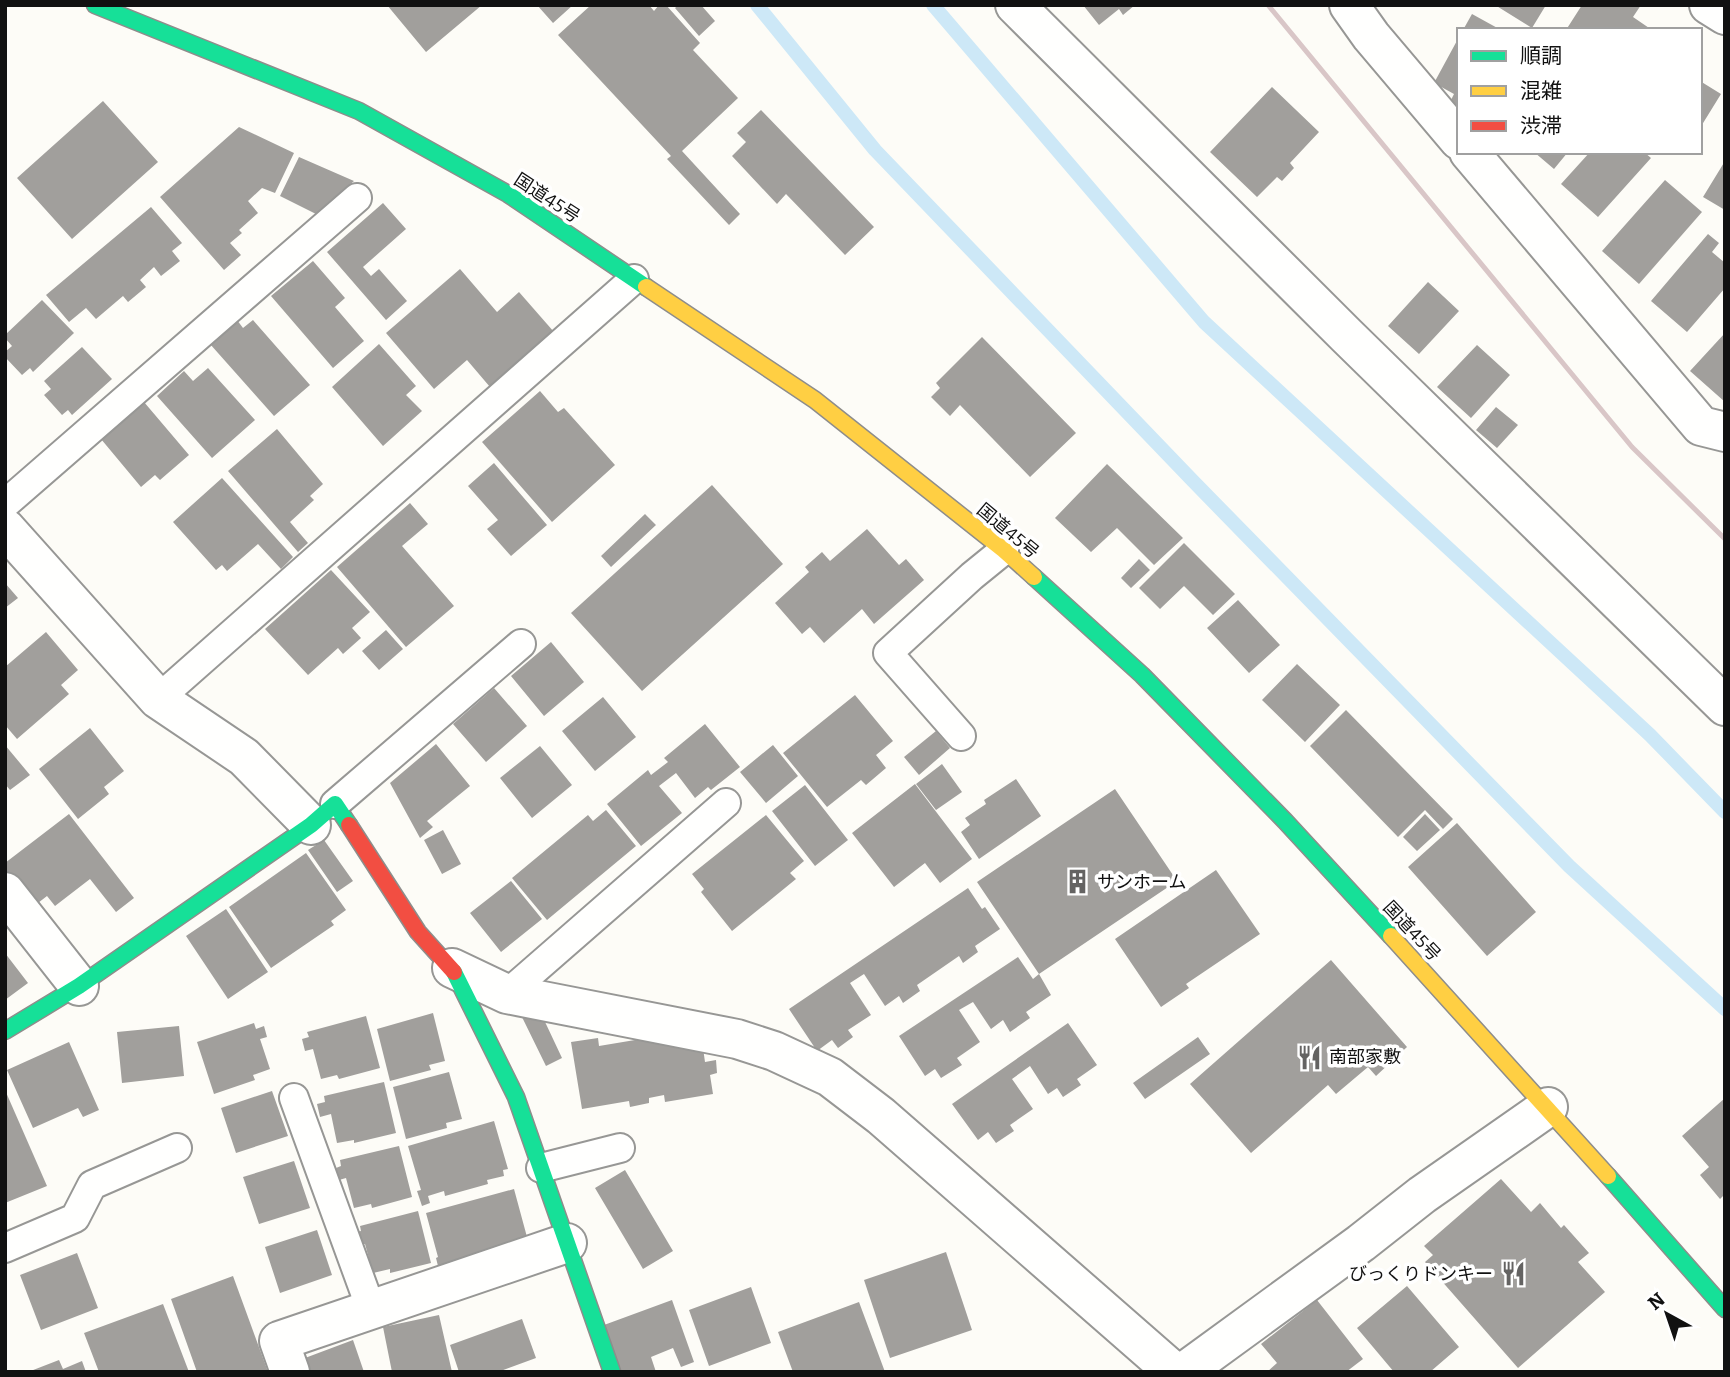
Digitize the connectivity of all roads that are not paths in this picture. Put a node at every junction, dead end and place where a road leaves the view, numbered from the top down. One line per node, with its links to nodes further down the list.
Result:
1 (95, 5): 9 (main road, 国道45号)
2 (1015, 5): 16 (street)
3 (1349, 5): 6 (street)
4 (1709, 5): 5 (street)
5 (1725, 15)
6 (1457, 138)
7 (1471, 154): 10 (street)
8 (357, 198): 11 (lane)
9 (634, 279): 13 (main road, 国道45号); 15 (lane)
10 (1725, 432)
11 (5, 504)
12 (5, 528): 15 (street)
13 (1004, 550): 17 (lane); 26 (main road, 国道45号)
14 (521, 644): 19 (lane)
15 (158, 699): 19 (street)
16 (1725, 706)
17 (961, 736)
18 (726, 803): 23 (lane)
19 (323, 815): 21 (main road); 22 (main road)
20 (5, 892): 22 (street)
21 (452, 968): 23 (street); 29 (main road)
22 (79, 986): 24 (main road)
23 (507, 994): 36 (street)
24 (5, 1031)
25 (295, 1098): 32 (lane)
26 (1548, 1107): 33 (main road, 国道45号); 37 (street)
27 (177, 1148): 31 (lane)
28 (620, 1148): 29 (lane)
29 (541, 1168): 30 (main road)
30 (567, 1244): 32 (street); 35 (main road)
31 (5, 1248)
32 (371, 1309): 34 (street)
33 (1725, 1309)
34 (290, 1372)
35 (612, 1372)
36 (1174, 1372)
37 (1184, 1372)

